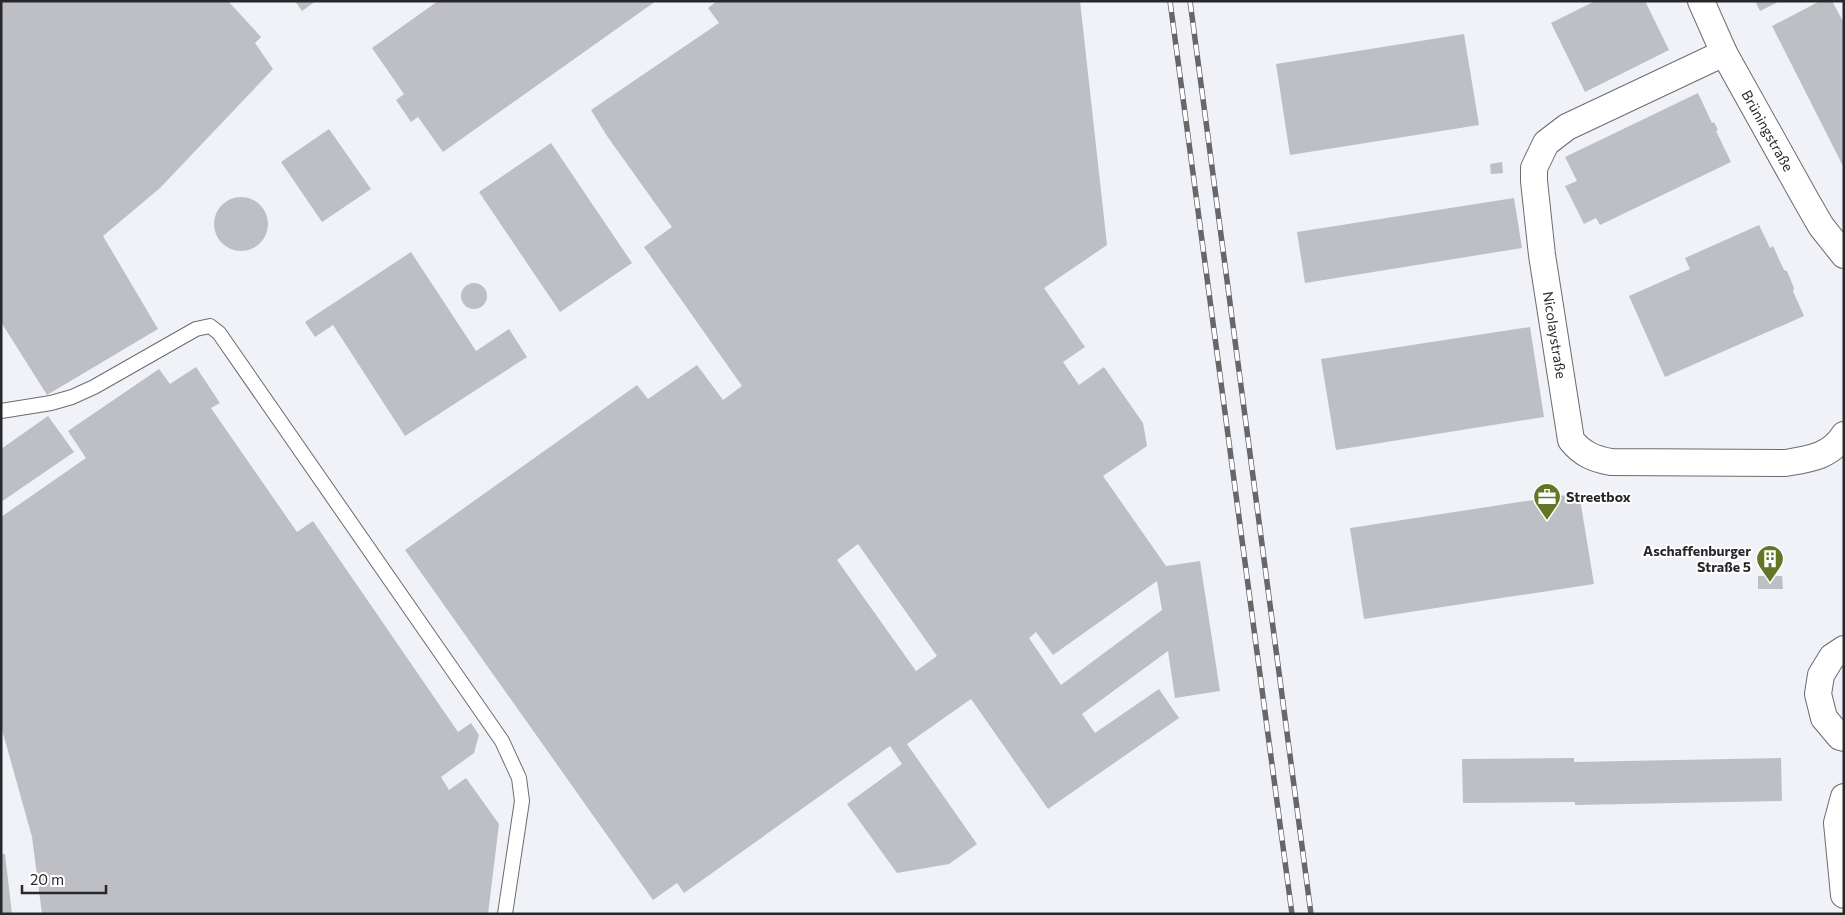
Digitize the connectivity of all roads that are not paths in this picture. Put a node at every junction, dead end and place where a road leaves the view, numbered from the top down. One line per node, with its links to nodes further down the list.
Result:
1 (1701, 1): 2 (street, Brüningstraße)
2 (1724, 53): 3 (street, Brüningstraße); 5 (street, Nicolaystraße)
3 (1844, 255)
4 (1, 411): 10 (lane)
5 (1844, 435)
6 (1844, 649): 7 (street)
7 (1844, 738)
8 (1844, 797): 9 (street)
9 (1844, 895)
10 (505, 914)

